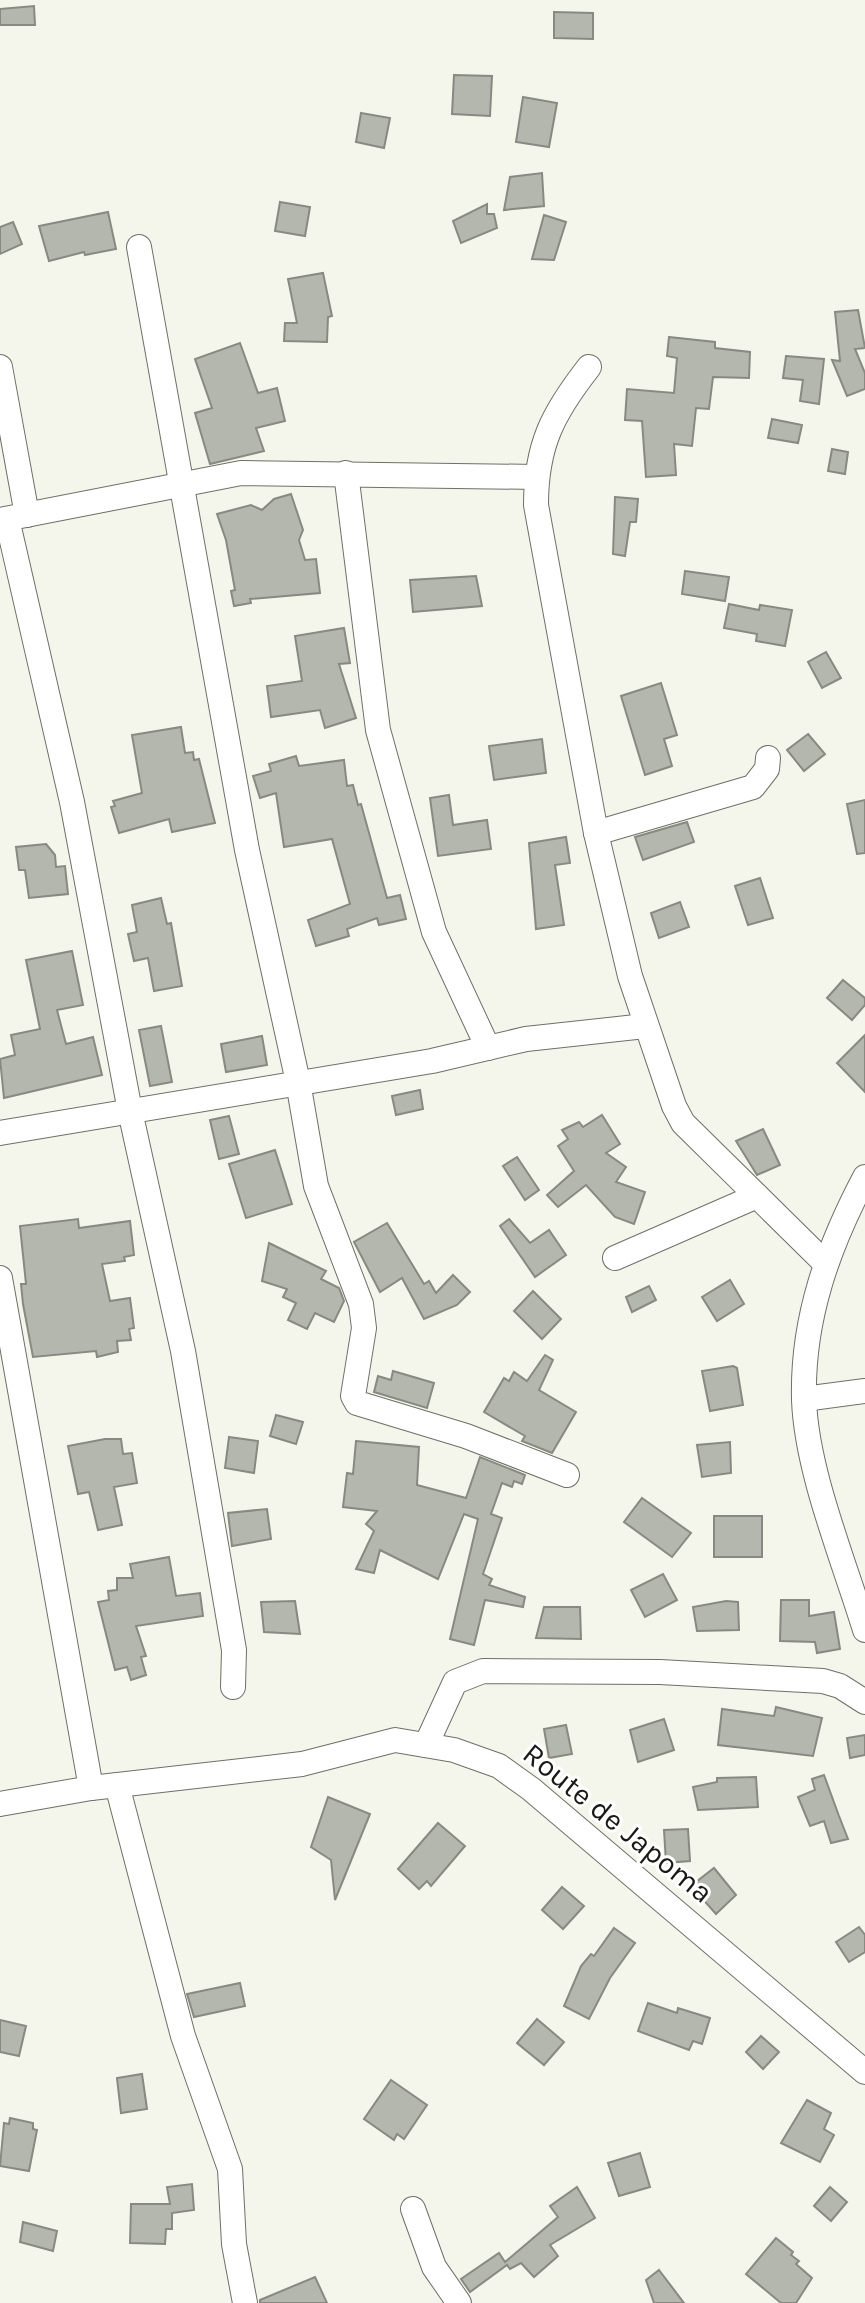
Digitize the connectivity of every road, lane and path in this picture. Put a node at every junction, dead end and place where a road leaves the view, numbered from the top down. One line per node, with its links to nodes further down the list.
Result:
1 (139, 247): 6 (street)
2 (0, 367): 7 (street)
3 (589, 367): 5 (street)
4 (346, 473): 5 (street); 6 (street); 11 (street)
5 (536, 477): 9 (street)
6 (183, 484): 7 (street); 12 (street)
7 (11, 518): 13 (street)
8 (768, 758): 9 (street)
9 (596, 833): 10 (street)
10 (645, 1026): 11 (street); 16 (street)
11 (488, 1048): 12 (street)
12 (298, 1082): 13 (street); 22 (street)
13 (130, 1111): 14 (street); 24 (street)
14 (0, 1133)
15 (865, 1177): 18 (street)
16 (757, 1196): 17 (street); 18 (street)
17 (615, 1258)
18 (824, 1262): 21 (street)
19 (0, 1278): 28 (street)
20 (865, 1391): 21 (street)
21 (804, 1399): 23 (street)
22 (567, 1475)
23 (865, 1630)
24 (233, 1687)
25 (865, 1702): 26 (street)
26 (426, 1745): 27 (street, Route de Japoma); 30 (street, Route de Japoma)
27 (117, 1785): 28 (street, Route de Japoma); 32 (street)
28 (91, 1788): 29 (street, Route de Japoma)
29 (0, 1804)
30 (865, 2072)
31 (413, 2209): 33 (street)
32 (245, 2303)
33 (459, 2303)

